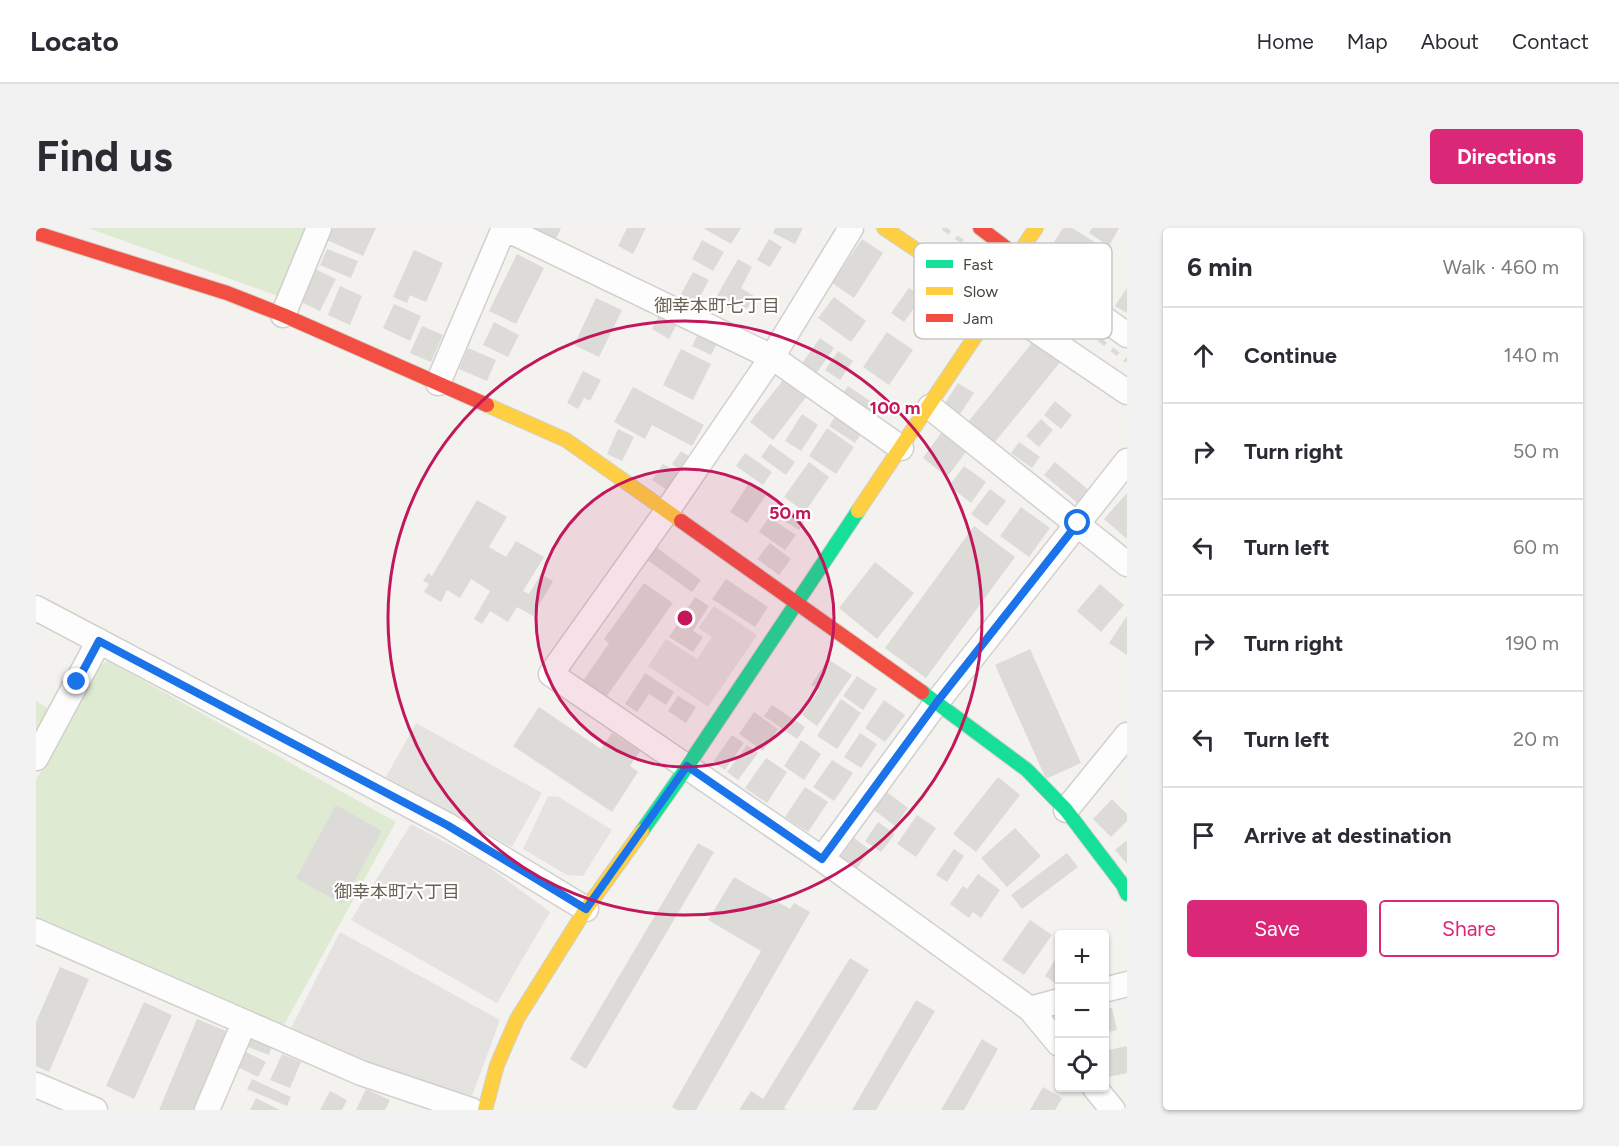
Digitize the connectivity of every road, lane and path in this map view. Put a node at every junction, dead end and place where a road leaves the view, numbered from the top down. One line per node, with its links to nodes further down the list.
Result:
1 (319, 228): 10 (street)
2 (851, 228): 15 (street)
3 (884, 228): 9 (street)
4 (980, 228): 7 (street)
5 (1036, 228): 8 (street)
6 (36, 232): 10 (street)
7 (996, 243)
8 (1027, 243)
9 (914, 246)
10 (283, 315): 16 (street)
11 (1112, 325): 12 (street)
12 (1127, 335)
13 (973, 339): 18 (street)
14 (1055, 339): 17 (street)
15 (771, 357): 16 (street); 19 (street); 21 (street)
16 (438, 383): 21 (street)
17 (1127, 392)
18 (930, 407): 19 (street); 22 (street)
19 (901, 448): 24 (street)
20 (1127, 460): 22 (street)
21 (667, 511): 24 (street); 30 (street)
22 (1078, 523): 23 (street); 27 (street)
23 (1127, 564)
24 (796, 602): 27 (street); 30 (street)
25 (36, 608): 26 (street)
26 (99, 641): 29 (street); 34 (street)
27 (937, 702): 31 (street); 32 (street)
28 (1126, 737): 31 (street)
29 (36, 758)
30 (687, 766): 32 (street); 34 (street)
31 (1066, 810): 33 (street)
32 (822, 859): 39 (street)
33 (1127, 894)
34 (586, 909): 47 (street)
35 (36, 931): 40 (street)
36 (1127, 984): 37 (street)
37 (1109, 989)
38 (1055, 1002): 39 (street)
39 (1030, 1009): 41 (street)
40 (244, 1023): 45 (street); 46 (street)
41 (1055, 1039)
42 (36, 1085): 44 (street)
43 (1098, 1092): 48 (street)
44 (95, 1110)
45 (207, 1110)
46 (471, 1110)
47 (485, 1110)
48 (1113, 1110)

